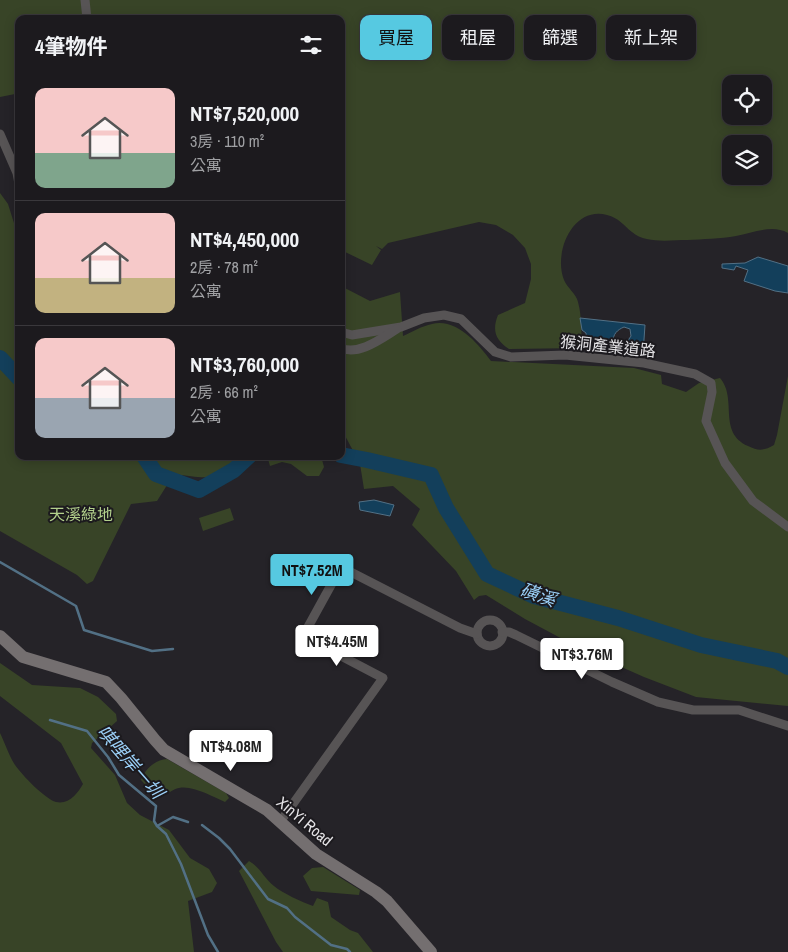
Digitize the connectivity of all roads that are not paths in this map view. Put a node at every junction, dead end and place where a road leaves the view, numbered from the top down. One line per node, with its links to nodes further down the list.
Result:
1 (85, 0): 2 (street)
2 (87, 15)
3 (0, 134): 4 (street)
4 (15, 168)
5 (401, 326): 6 (street, 猴洞產業道路); 7 (street); 8 (street, 猴洞產業道路)
6 (345, 333)
7 (345, 350)
8 (788, 527)
9 (478, 630): 11 (street); 11 (street); 13 (street)
10 (0, 636): 13 (street, XinYi Road)
11 (502, 636): 12 (street)
12 (788, 726)
13 (280, 822): 14 (street, XinYi Road)
14 (431, 952)

